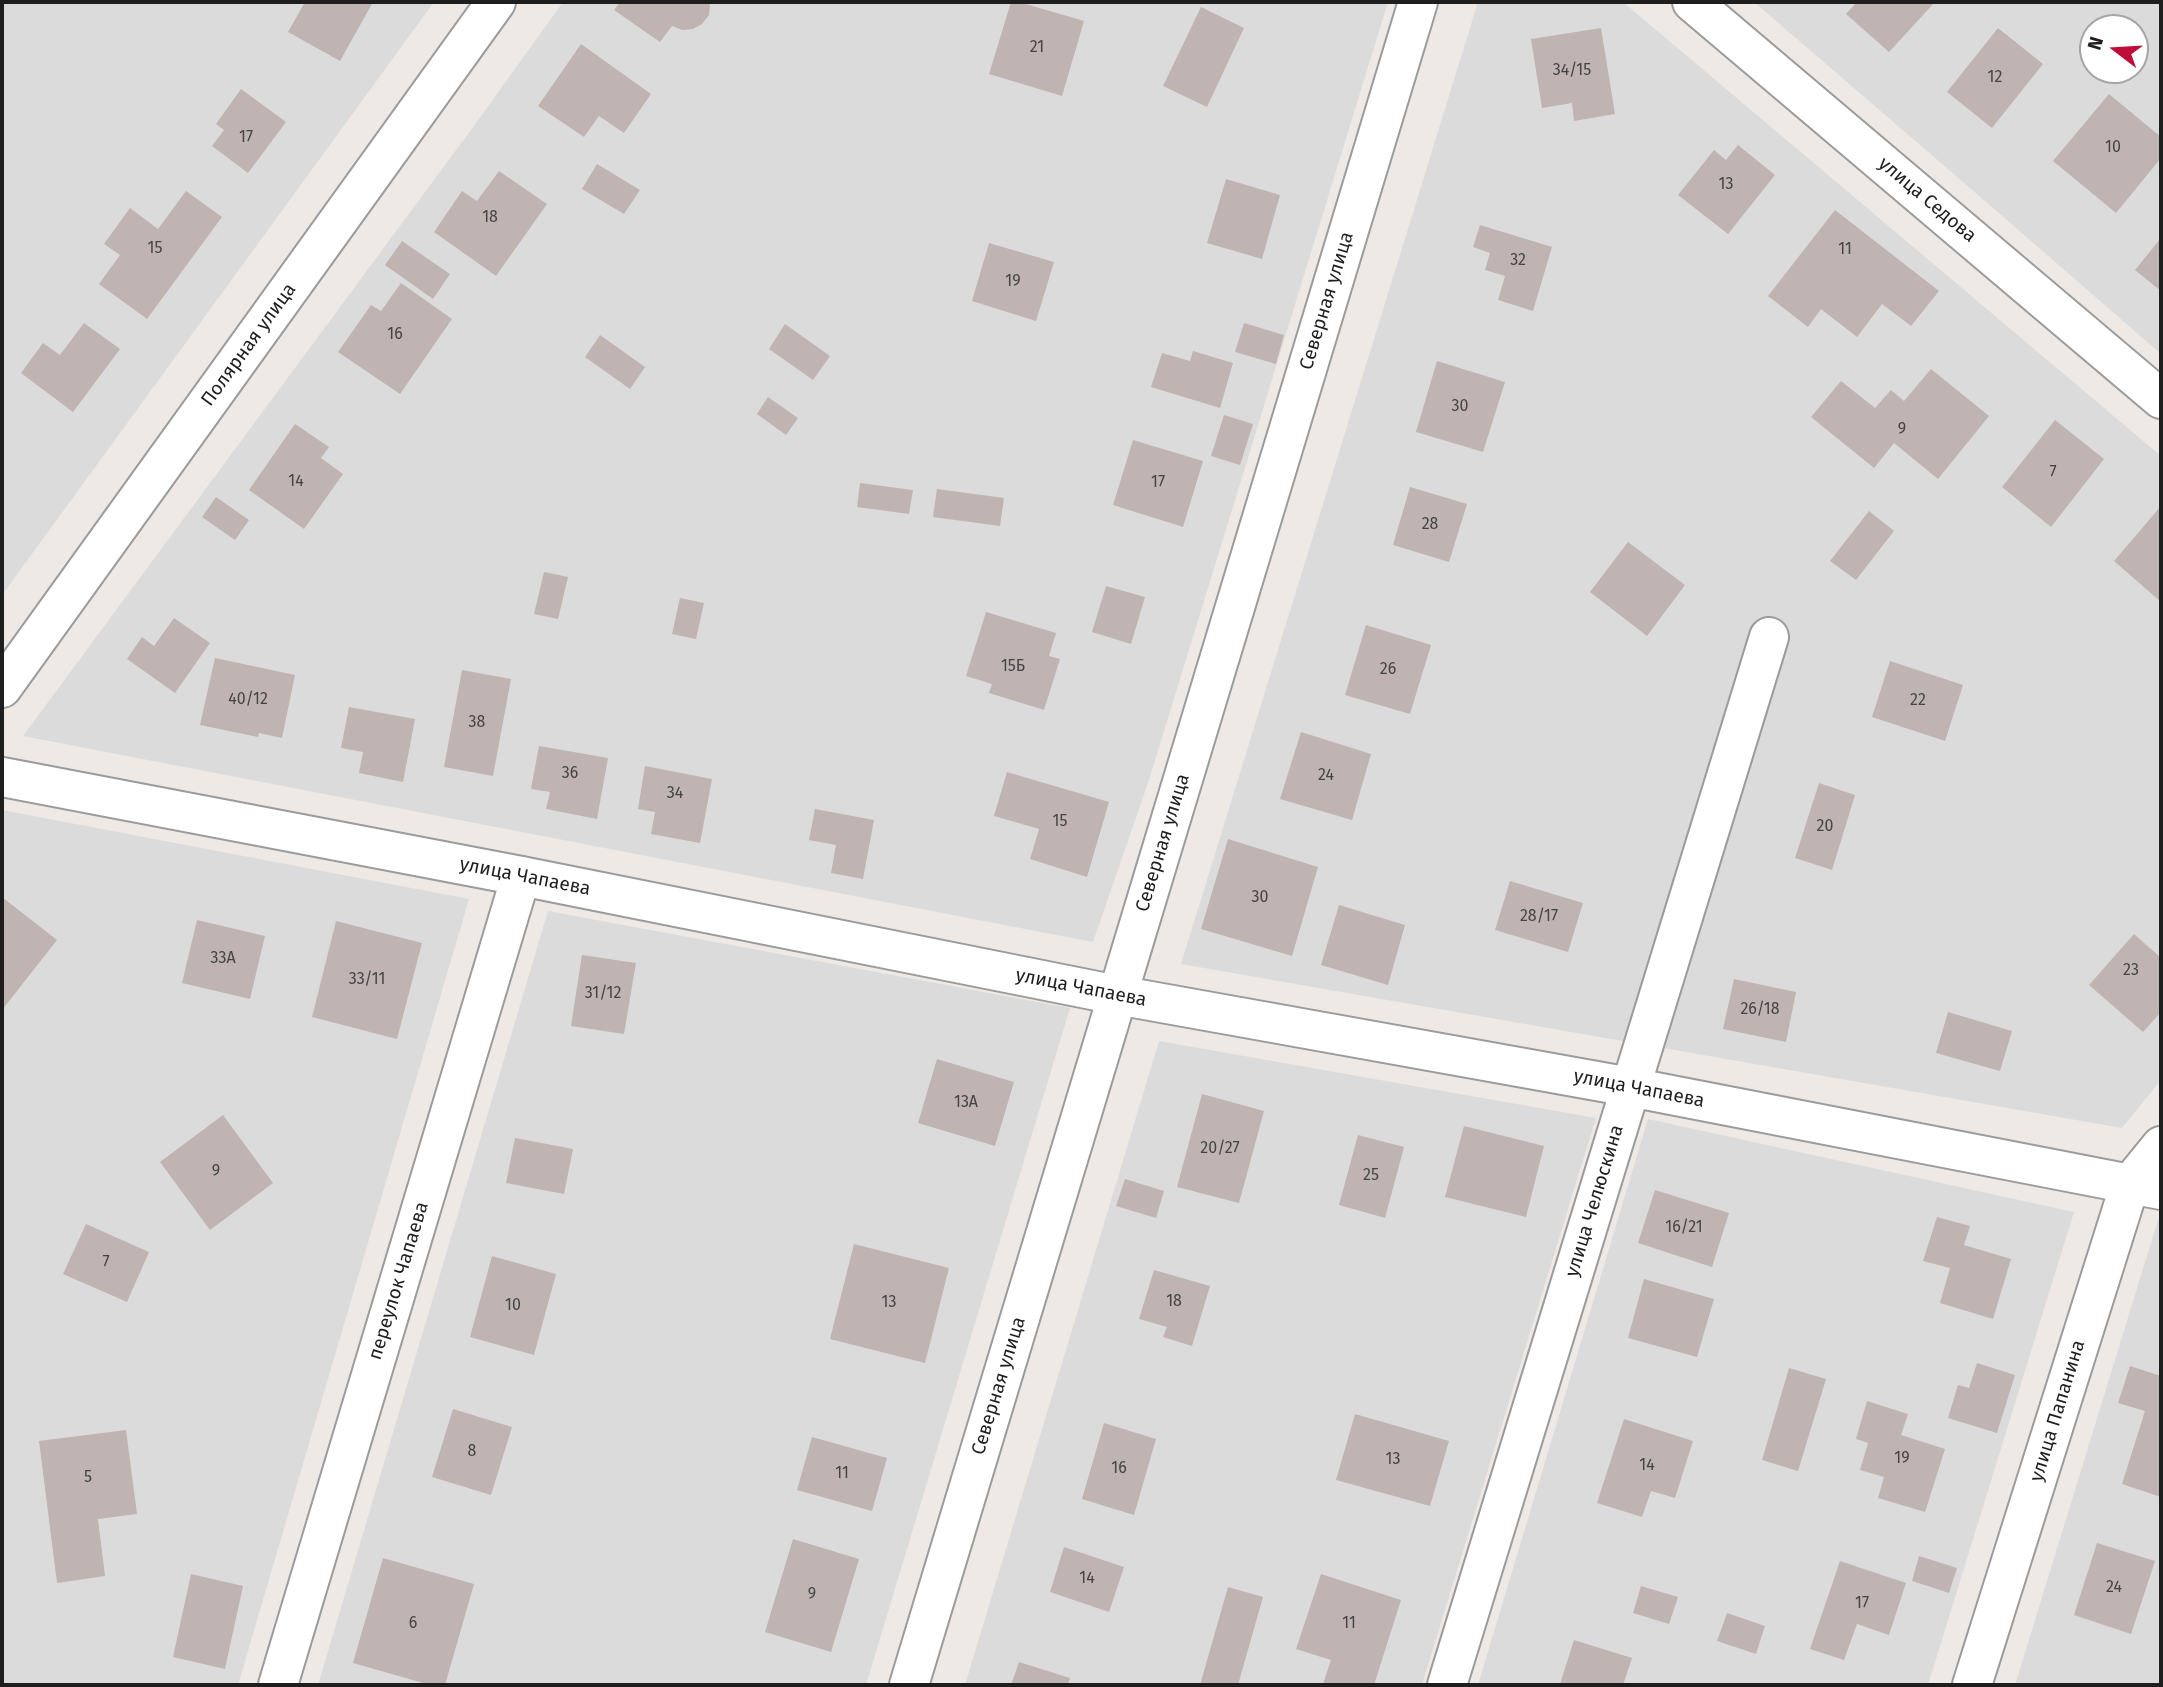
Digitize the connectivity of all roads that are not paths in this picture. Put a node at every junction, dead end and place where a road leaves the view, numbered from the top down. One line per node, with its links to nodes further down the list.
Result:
1 (496, 2): 6 (street, Полярная улица)
2 (1418, 2): 9 (street, Северная улица)
3 (1692, 2): 4 (street, улица Седова)
4 (2161, 399)
5 (1769, 637): 10 (street, улица Челюскина)
6 (2, 688)
7 (2, 777): 8 (street, улица Чапаева)
8 (521, 876): 9 (street, улица Чапаева); 13 (street, переулок Чапаева)
9 (1117, 995): 10 (street, улица Чапаева); 14 (street, Северная улица)
10 (1630, 1087): 12 (street, улица Чапаева); 15 (street, улица Челюскина)
11 (2161, 1146): 12 (street, улица Папанина)
12 (2145, 1187): 16 (street, улица Папанина)
13 (278, 1685)
14 (909, 1685)
15 (1447, 1685)
16 (1972, 1685)

